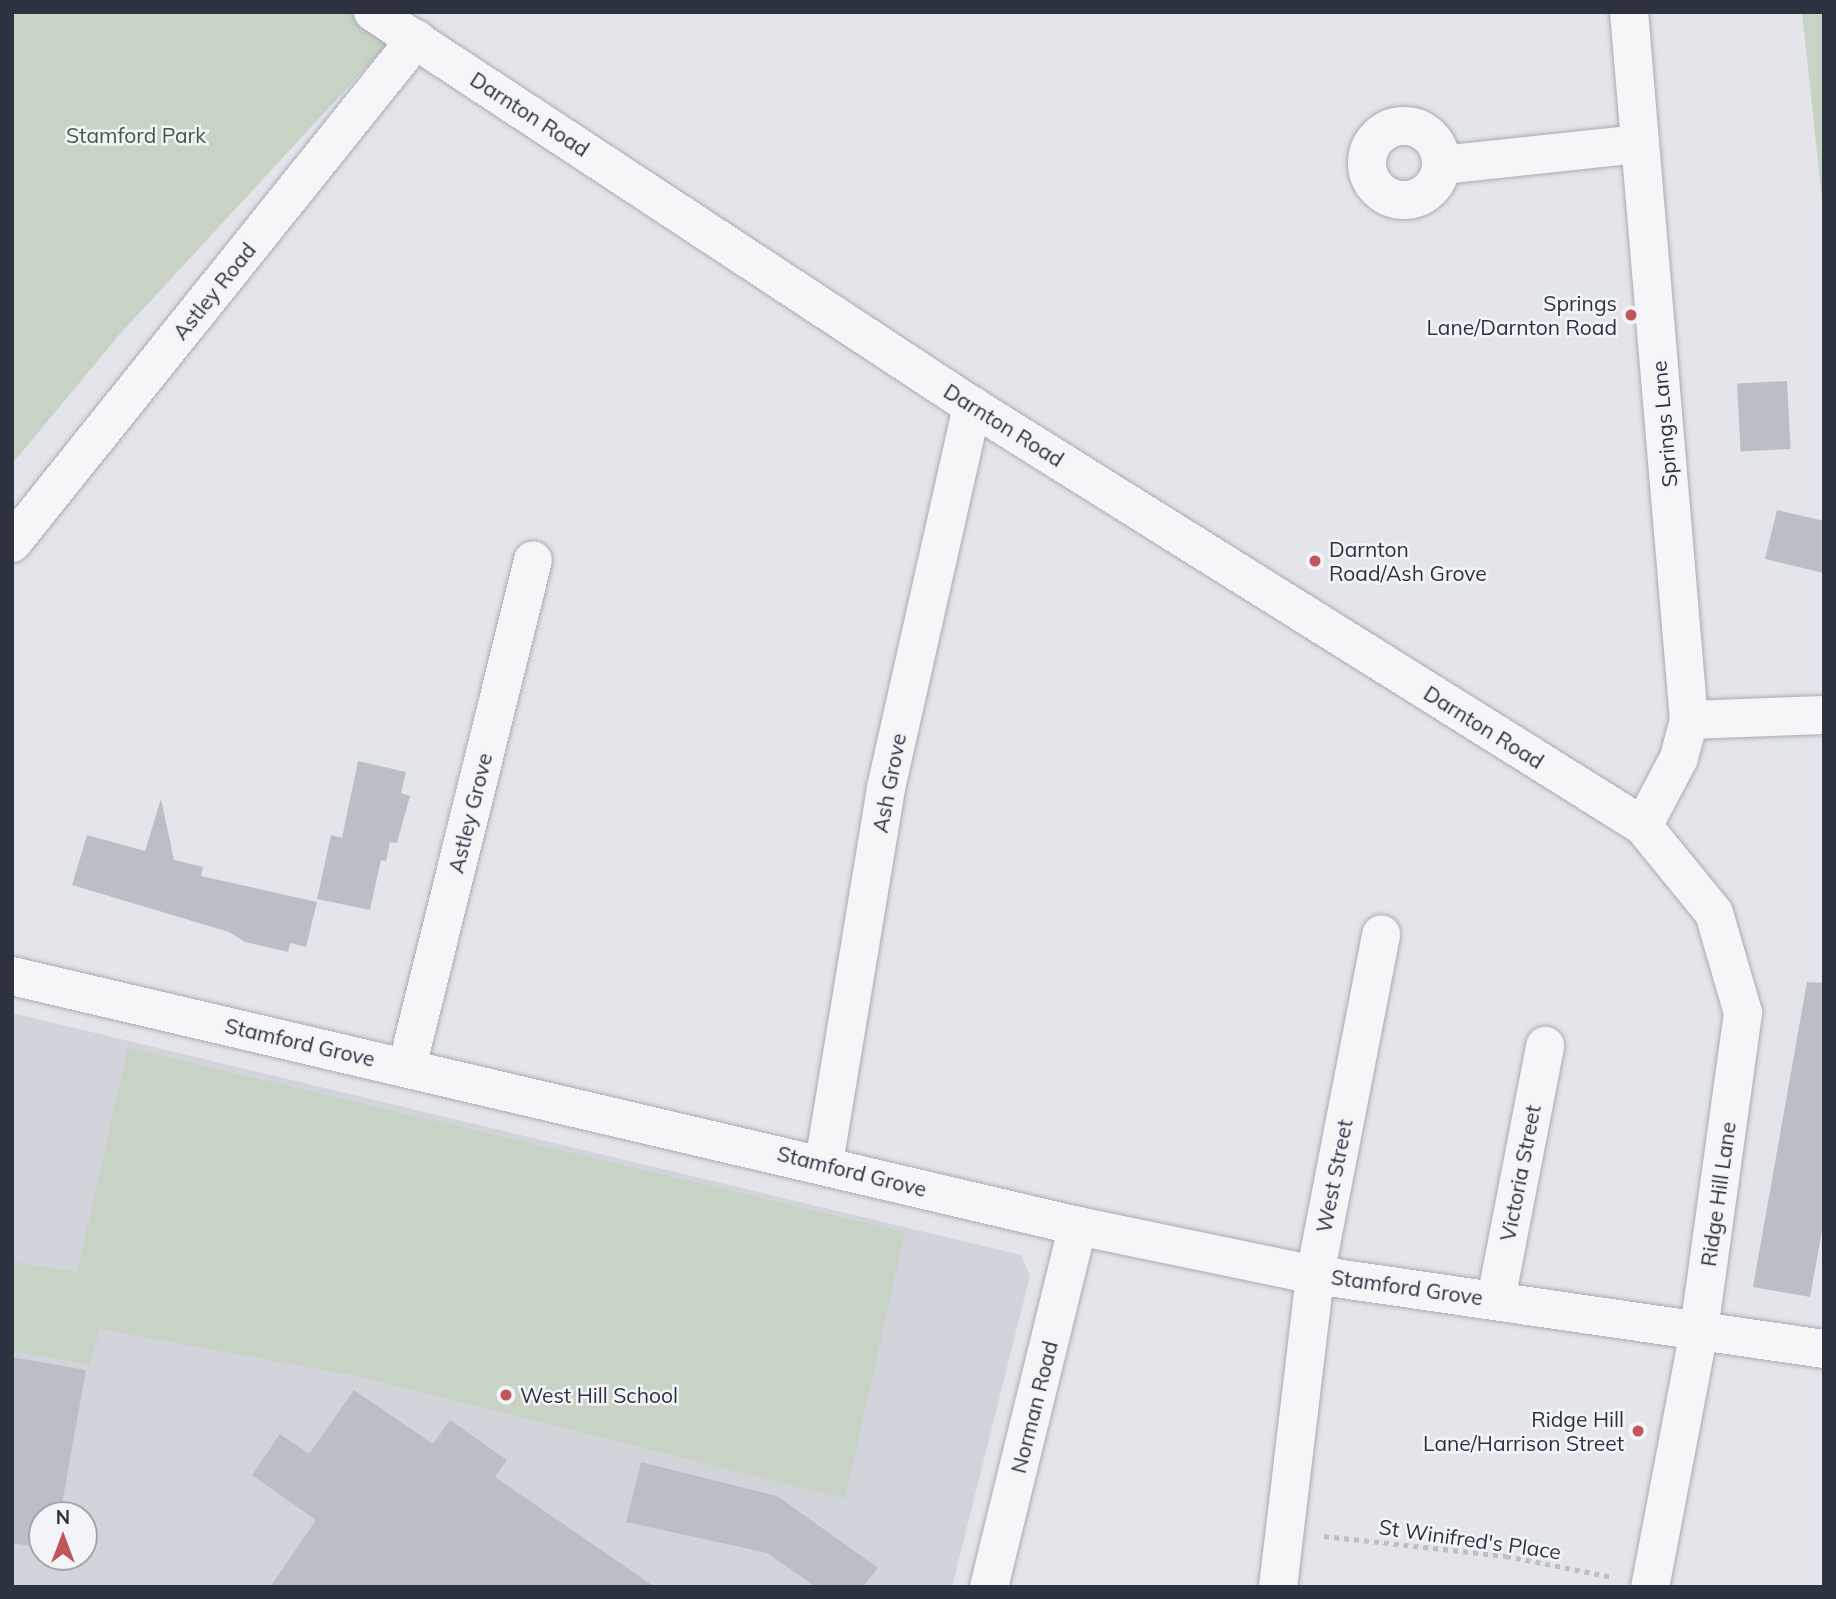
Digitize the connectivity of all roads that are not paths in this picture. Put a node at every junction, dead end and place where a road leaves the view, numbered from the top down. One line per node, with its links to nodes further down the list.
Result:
1 (373, 12): 3 (street, Darnton Road)
2 (1629, 12): 4 (street, Springs Lane)
3 (416, 39): 6 (street, Darnton Road); 7 (street, Astley Road)
4 (1640, 144): 5 (street); 10 (street, Springs Lane)
5 (1442, 165)
6 (972, 406): 11 (street, Darnton Road); 16 (street, Ash Grove)
7 (12, 543)
8 (533, 560): 15 (street, Astley Grove)
9 (1824, 715): 10 (street)
10 (1689, 720): 11 (street, Springs Lane)
11 (1643, 826): 20 (street, Ridge Hill Lane)
12 (1381, 934): 18 (street, West Street)
13 (12, 976): 15 (street, Stamford Grove)
14 (1545, 1046): 19 (street, Victoria Street)
15 (407, 1067): 16 (street, Stamford Grove)
16 (824, 1163): 17 (street, Stamford Grove)
17 (1078, 1226): 18 (street, Stamford Grove); 23 (street, Norman Road)
18 (1315, 1275): 19 (street, Stamford Grove); 24 (street, West Street)
19 (1496, 1299): 20 (street, Stamford Grove)
20 (1699, 1331): 21 (street, Stamford Grove); 22 (street, Ridge Hill Lane)
21 (1824, 1349)
22 (1650, 1585)
23 (989, 1587)
24 (1278, 1587)

